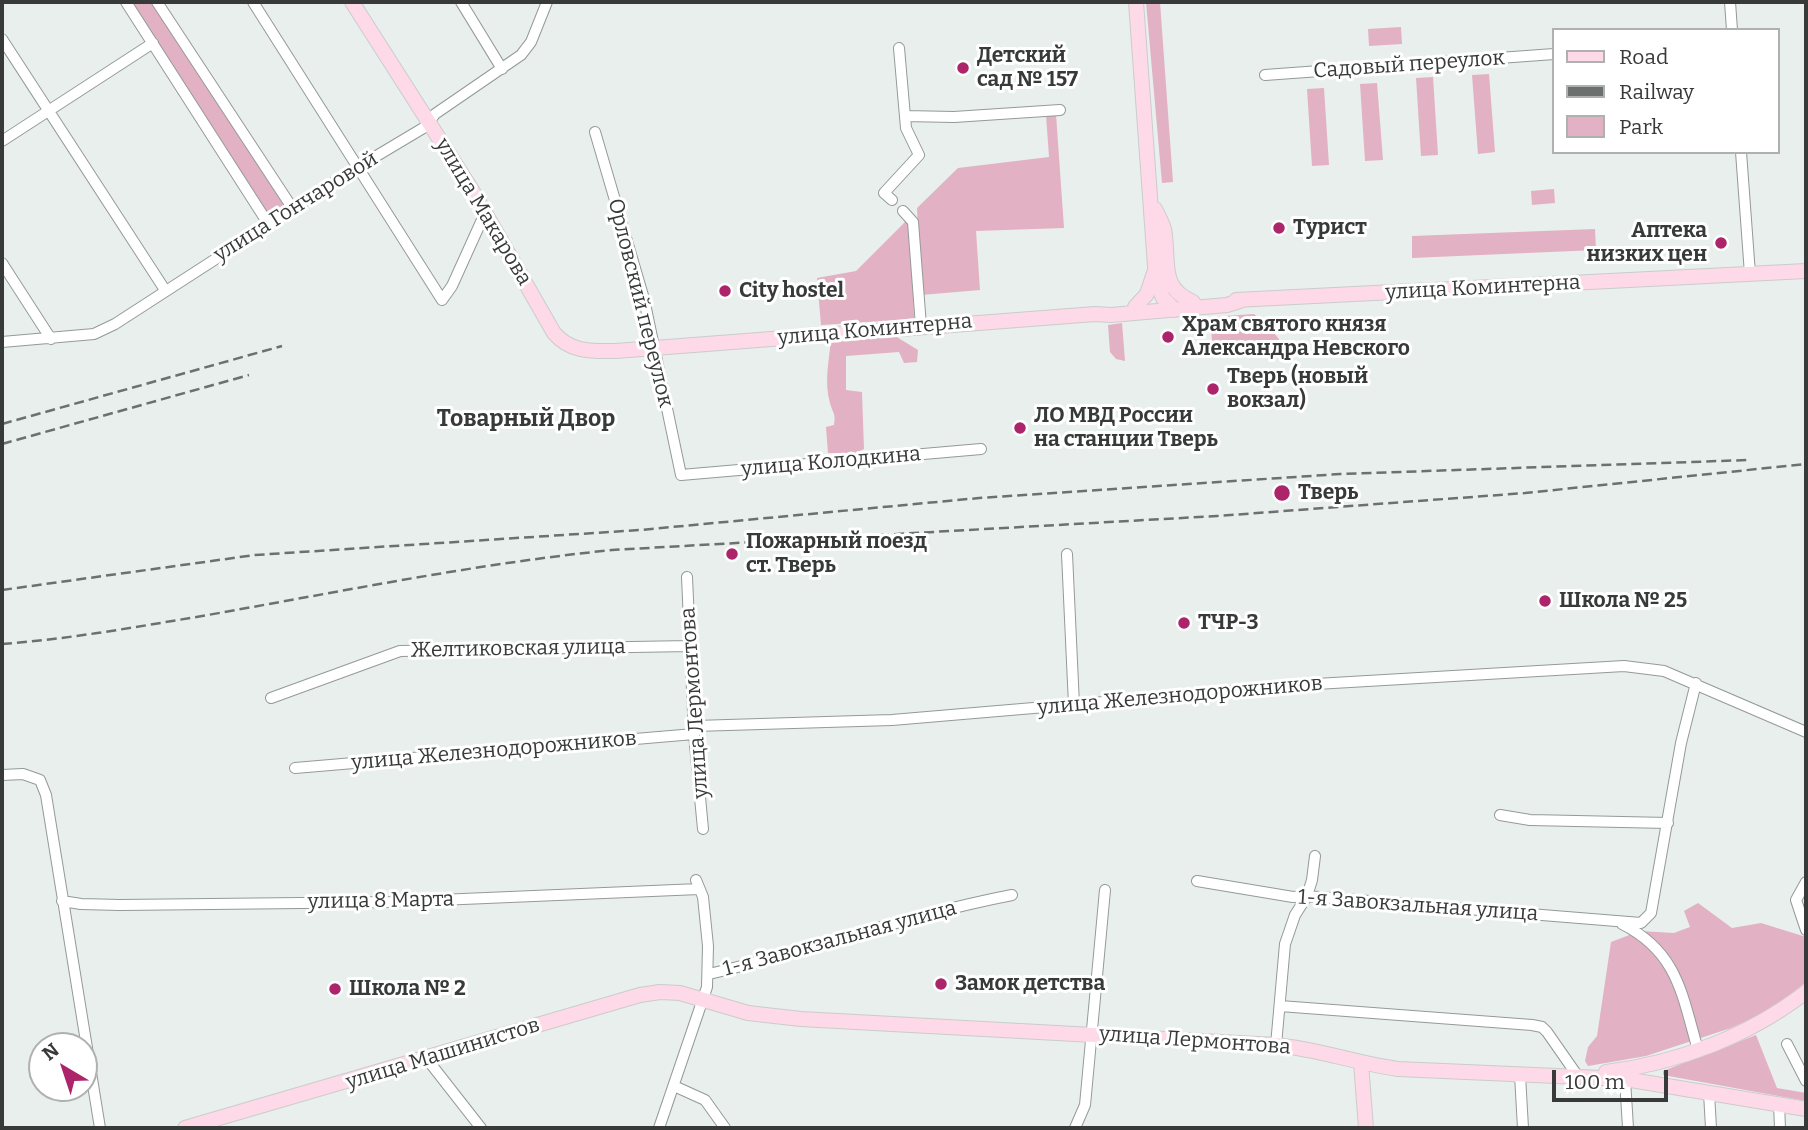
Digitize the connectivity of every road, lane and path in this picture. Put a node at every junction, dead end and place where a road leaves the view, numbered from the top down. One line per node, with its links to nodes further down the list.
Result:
1 (126, 2): 11 (street)
2 (158, 2): 26 (street)
3 (253, 2): 23 (street)
4 (352, 2): 19 (main road, улица Макарова)
5 (461, 2): 14 (street)
6 (547, 2): 14 (street, улица Гончаровой)
7 (1136, 2): 25 (main road)
8 (1731, 2): 9 (street)
9 (1732, 28)
10 (2, 39): 17 (street)
11 (153, 43): 17 (street); 29 (street)
12 (899, 48): 18 (street)
13 (1552, 54): 15 (street, Садовый переулок)
14 (502, 69): 19 (street, улица Гончаровой)
15 (1265, 75)
16 (1060, 110): 18 (street)
17 (48, 111): 21 (street); 35 (street)
18 (905, 116): 24 (street)
19 (429, 122): 23 (street, улица Гончаровой); 28 (main road, улица Макарова)
20 (595, 132): 43 (street, Орловский переулок)
21 (2, 141)
22 (1741, 154): 33 (street)
23 (358, 167): 26 (street, улица Гончаровой); 28 (street)
24 (892, 200)
25 (1151, 201): 31 (main road); 34 (main road)
26 (293, 209): 29 (street, улица Гончаровой)
27 (903, 211): 40 (street)
28 (485, 213): 43 (main road, улица Макарова)
29 (269, 225): 35 (street, улица Гончаровой)
30 (2, 263): 41 (street)
31 (1155, 264): 38 (main road); 39 (main road)
32 (1806, 271): 33 (main road, улица Коминтерна)
33 (1749, 274): 36 (main road, улица Коминтерна)
34 (1168, 278): 37 (main road); 38 (main road)
35 (165, 290): 41 (street, улица Гончаровой)
36 (1243, 300): 37 (main road, улица Коминтерна); 38 (main road, улица Коминтерна)
37 (1193, 302): 38 (main road, улица Коминтерна)
38 (1166, 304): 39 (main road)
39 (1139, 310): 40 (main road, улица Коминтерна)
40 (921, 326): 43 (main road, улица Коминтерна)
41 (51, 339): 42 (street, улица Гончаровой)
42 (2, 342)
43 (655, 348): 45 (street, Орловский переулок)
44 (981, 449): 45 (street, улица Колодкина)
45 (681, 475)
46 (1067, 554): 51 (street)
47 (687, 577): 48 (street, улица Лермонтова)
48 (690, 646): 50 (street, Желтиковская улица); 52 (street, улица Лермонтова)
49 (1696, 683): 51 (street, улица Железнодорожников); 53 (street, улица Железнодорожников); 57 (street)
50 (271, 698)
51 (1074, 705): 52 (street, улица Железнодорожников)
52 (694, 730): 54 (street, улица Железнодорожников); 58 (street, улица Лермонтова)
53 (1806, 732)
54 (295, 768)
55 (2, 775): 65 (street)
56 (1500, 815): 57 (street)
57 (1668, 823): 66 (street, 1-я Завокзальная улица)
58 (703, 829)
59 (1315, 856): 64 (street)
60 (1197, 881): 64 (street, 1-я Завокзальная улица)
61 (1806, 882): 67 (street)
62 (1105, 890): 72 (street)
63 (1012, 895): 68 (street, 1-я Завокзальная улица)
64 (1307, 896): 66 (street, 1-я Завокзальная улица); 71 (street)
65 (62, 901): 68 (street, улица 8 Марта); 87 (street)
66 (1619, 922): 75 (street)
67 (1806, 930)
68 (709, 974): 70 (street)
69 (1806, 992): 75 (main road)
70 (703, 998): 72 (main road, улица Лермонтова); 76 (main road, улица Машинистов); 82 (street)
71 (1280, 1006): 74 (street); 79 (street)
72 (1093, 1035): 74 (main road, улица Лермонтова); 91 (street)
73 (1787, 1044): 81 (street)
74 (1276, 1045): 77 (main road, улица Лермонтова)
75 (1698, 1050): 79 (main road)
76 (427, 1059): 86 (main road, улица Машинистов); 88 (street)
77 (1361, 1063): 78 (main road, улица Лермонтова); 92 (main road)
78 (1520, 1075): 79 (main road, улица Лермонтова); 93 (street)
79 (1572, 1075): 80 (main road, улица Лермонтова)
80 (1625, 1079): 83 (main road, улица Лермонтова); 94 (street)
81 (1806, 1081)
82 (674, 1086): 89 (street); 90 (street)
83 (1709, 1093): 84 (main road, улица Лермонтова); 95 (street)
84 (1779, 1104): 85 (main road, улица Лермонтова); 96 (street)
85 (1806, 1109)
86 (193, 1127)
87 (100, 1128)
88 (481, 1128)
89 (659, 1128)
90 (725, 1128)
91 (1075, 1128)
92 (1366, 1128)
93 (1523, 1128)
94 (1628, 1128)
95 (1711, 1128)
96 (1780, 1128)

